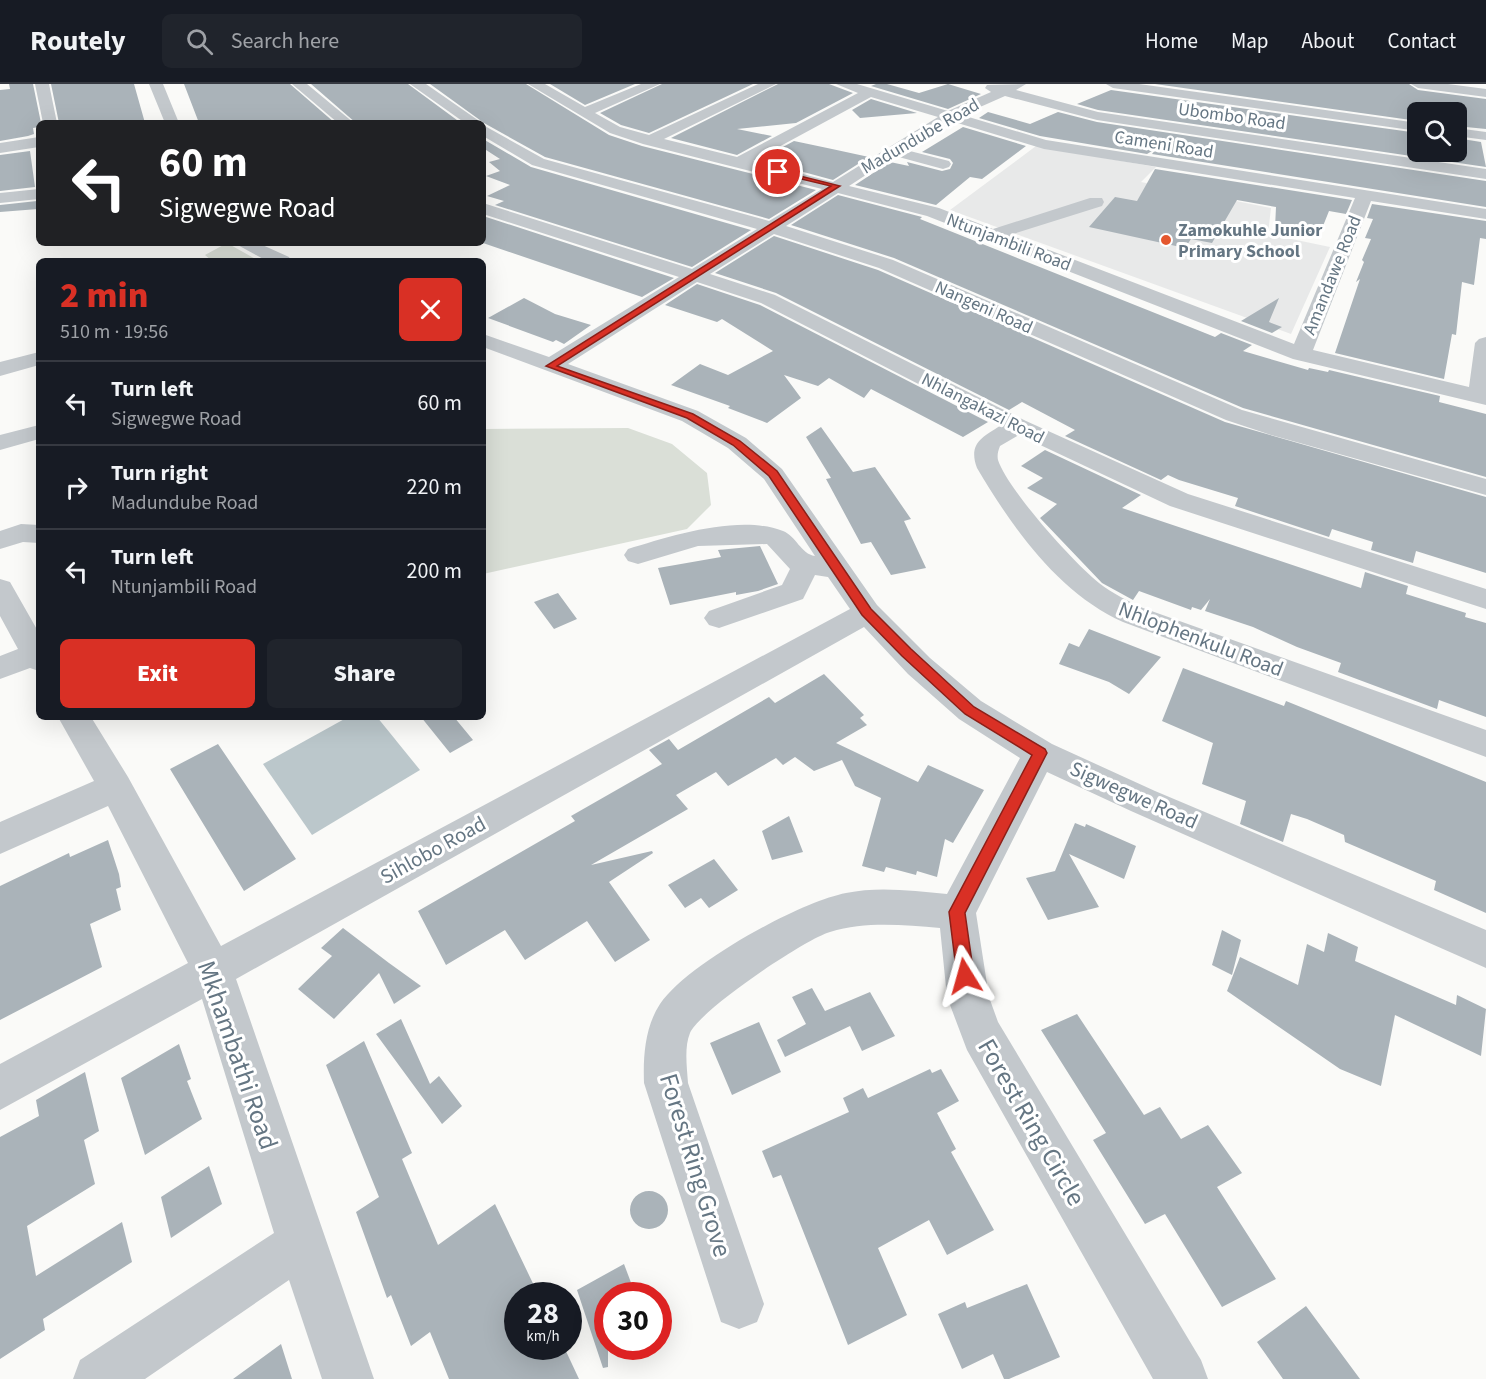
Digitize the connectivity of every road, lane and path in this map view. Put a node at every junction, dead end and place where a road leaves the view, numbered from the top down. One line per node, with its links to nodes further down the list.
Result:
1 (42, 84): 18 (street)
2 (156, 84): 19 (street)
3 (299, 84): 20 (street)
4 (417, 84): 21 (street)
5 (536, 84): 16 (street, Ntunjambili Road)
6 (653, 84): 16 (street)
7 (769, 84): 26 (street)
8 (843, 84): 14 (street, Cameni Road)
9 (976, 84): 13 (street, Ubombo Road)
10 (1019, 84): 13 (street, Madundube Road)
11 (1113, 84): 22 (street)
12 (1418, 84): 15 (street)
13 (1001, 91): 17 (street, Madundube Road); 32 (street, Ubombo Road)
14 (870, 92): 17 (street, Cameni Road); 30 (street)
15 (1486, 93)
16 (583, 112): 26 (street, Ntunjambili Road)
17 (949, 116): 29 (street, Madundube Road); 35 (street, Cameni Road)
18 (49, 120)
19 (171, 120)
20 (343, 120)
21 (471, 120)
22 (1407, 126)
23 (486, 131): 40 (street, Nangeni Road)
24 (1467, 133): 25 (street)
25 (1486, 136)
26 (648, 141): 30 (street, Ntunjambili Road)
27 (36, 142): 28 (street)
28 (0, 148)
29 (892, 151): 31 (street); 33 (street, Madundube Road)
30 (740, 162): 33 (street, Ntunjambili Road)
31 (943, 164)
32 (1486, 174)
33 (836, 186): 40 (street, Madundube Road); 41 (street, Ntunjambili Road)
34 (36, 194): 36 (street)
35 (1364, 196): 39 (street, Cameni Road); 47 (street, Amandawe Road)
36 (0, 198)
37 (1096, 202): 41 (street)
38 (486, 209): 44 (street, Nhlangakazi Road)
39 (1486, 214)
40 (771, 227): 44 (street, Madundube Road); 55 (street, Nangeni Road)
41 (993, 235): 47 (street, Ntunjambili Road)
42 (250, 246): 43 (street)
43 (276, 258)
44 (693, 274): 49 (street, Madundube Road); 52 (street, Nhlangakazi Road)
45 (486, 341): 49 (street, Sigwegwe Road)
46 (1486, 343): 51 (street)
47 (1301, 354): 51 (street, Ntunjambili Road)
48 (36, 359): 50 (street)
49 (550, 366): 60 (street, Sigwegwe Road)
50 (0, 369)
51 (1483, 397)
52 (1018, 426): 62 (street, Nhlangakazi Road); 69 (street, Nhlophenkulu Road)
53 (36, 433): 54 (street)
54 (0, 443)
55 (1486, 487)
56 (36, 534): 57 (street)
57 (0, 540)
58 (638, 555): 59 (street)
59 (806, 564): 60 (street); 64 (street)
60 (838, 569): 63 (street, Sigwegwe Road)
61 (0, 589): 65 (street)
62 (1486, 599)
63 (867, 612): 70 (street, Sigwegwe Road); 75 (street, Sihlobo Road)
64 (719, 618)
65 (36, 655)
66 (36, 657): 67 (street)
67 (0, 668)
68 (76, 720): 71 (street, Mkhambathi Road)
69 (1486, 744)
70 (1040, 753): 73 (street); 74 (street, Sigwegwe Road)
71 (117, 786): 72 (street); 75 (street, Mkhambathi Road)
72 (0, 839)
73 (957, 912): 78 (street, Forest Ring Grove); 81 (street, Forest Ring Circle)
74 (1486, 948)
75 (213, 970): 76 (street, Sihlobo Road); 77 (street, Mkhambathi Road)
76 (0, 1088)
77 (301, 1243): 79 (street); 80 (street, Mkhambathi Road)
78 (739, 1304)
79 (99, 1379)
80 (348, 1379)
81 (1182, 1379)

